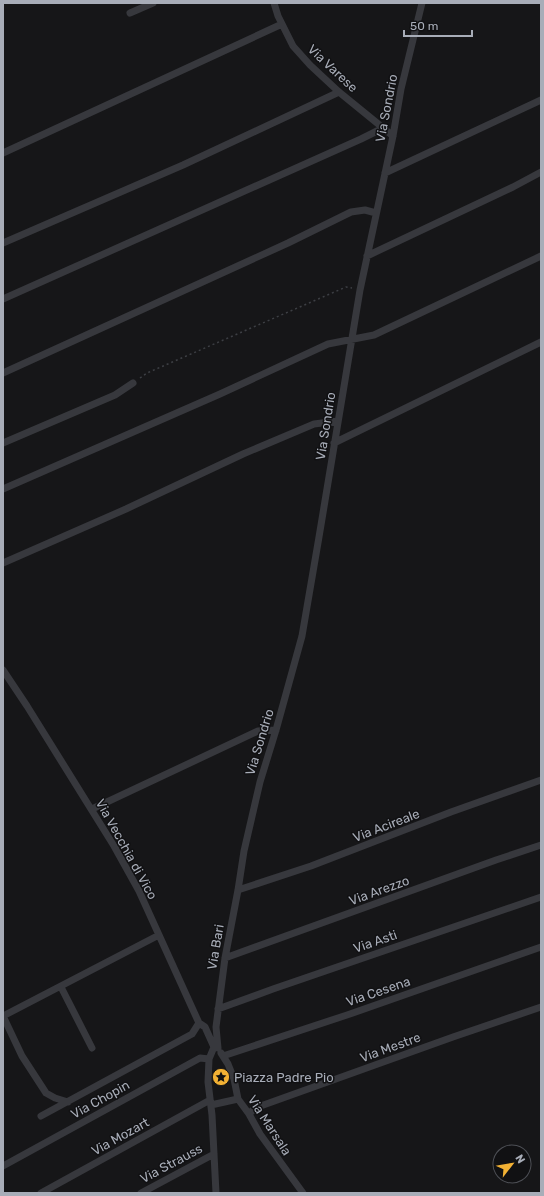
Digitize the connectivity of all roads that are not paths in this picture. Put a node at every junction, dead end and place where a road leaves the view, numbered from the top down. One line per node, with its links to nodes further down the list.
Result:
1 (153, 3): 4 (street)
2 (274, 3): 5 (street, Via Varese)
3 (422, 3): 9 (street, Via Sondrio)
4 (130, 13)
5 (282, 24): 6 (street, Via Varese); 10 (street)
6 (339, 92): 8 (street, Via Varese); 14 (street)
7 (541, 100): 12 (street)
8 (383, 128): 9 (street, Via Varese); 17 (street)
9 (393, 136): 12 (street, Via Sondrio)
10 (3, 153)
11 (541, 172): 15 (street)
12 (385, 173): 13 (street, Via Sondrio)
13 (376, 214): 15 (street, Via Sondrio); 20 (street)
14 (3, 243)
15 (367, 256): 18 (street, Via Sondrio)
16 (541, 256): 18 (street)
17 (3, 299)
18 (352, 340): 22 (street, Via Sondrio); 25 (street)
19 (541, 342): 24 (street)
20 (3, 373)
21 (134, 383): 23 (street)
22 (338, 421): 24 (street, Via Sondrio); 26 (street)
23 (3, 443)
24 (334, 443): 28 (street, Via Sondrio)
25 (3, 489)
26 (3, 563)
27 (3, 670): 30 (street, Via Vecchia di Vico)
28 (276, 730): 30 (street); 32 (street, Via Sondrio)
29 (541, 780): 33 (street, Via Acireale)
30 (92, 809): 35 (street, Via Vecchia di Vico)
31 (541, 845): 37 (street, Via Arezzo)
32 (244, 851): 33 (street, Via Bari)
33 (238, 890): 37 (street, Via Bari)
34 (541, 897): 40 (street, Via Asti)
35 (159, 935): 38 (street); 42 (street, Via Vecchia di Vico)
36 (541, 947): 45 (street, Via Cesena)
37 (225, 958): 40 (street, Via Bari)
38 (61, 987): 41 (street); 43 (street)
39 (541, 1007): 50 (street, Via Mestre)
40 (218, 1009): 44 (street, Via Bari)
41 (3, 1016): 48 (street)
42 (199, 1023): 44 (street, Via Vecchia di Vico); 48 (street)
43 (92, 1048)
44 (216, 1048): 45 (street, Via Marsala); 46 (street, Via Bari)
45 (223, 1056): 47 (street, Via Marsala)
46 (209, 1059): 49 (street, Via Bari); 53 (street, Via Chopin)
47 (238, 1099): 49 (street, Via Mozart); 50 (street, Via Marsala)
48 (68, 1102): 51 (street)
49 (210, 1102): 52 (street, Via Bari); 54 (street, Via Mozart)
50 (249, 1114): 57 (street, Via Marsala)
51 (41, 1116)
52 (214, 1154): 55 (street, Via Strauss); 56 (street, Via Bari)
53 (3, 1166)
54 (41, 1193)
55 (141, 1193)
56 (216, 1193)
57 (302, 1193)

